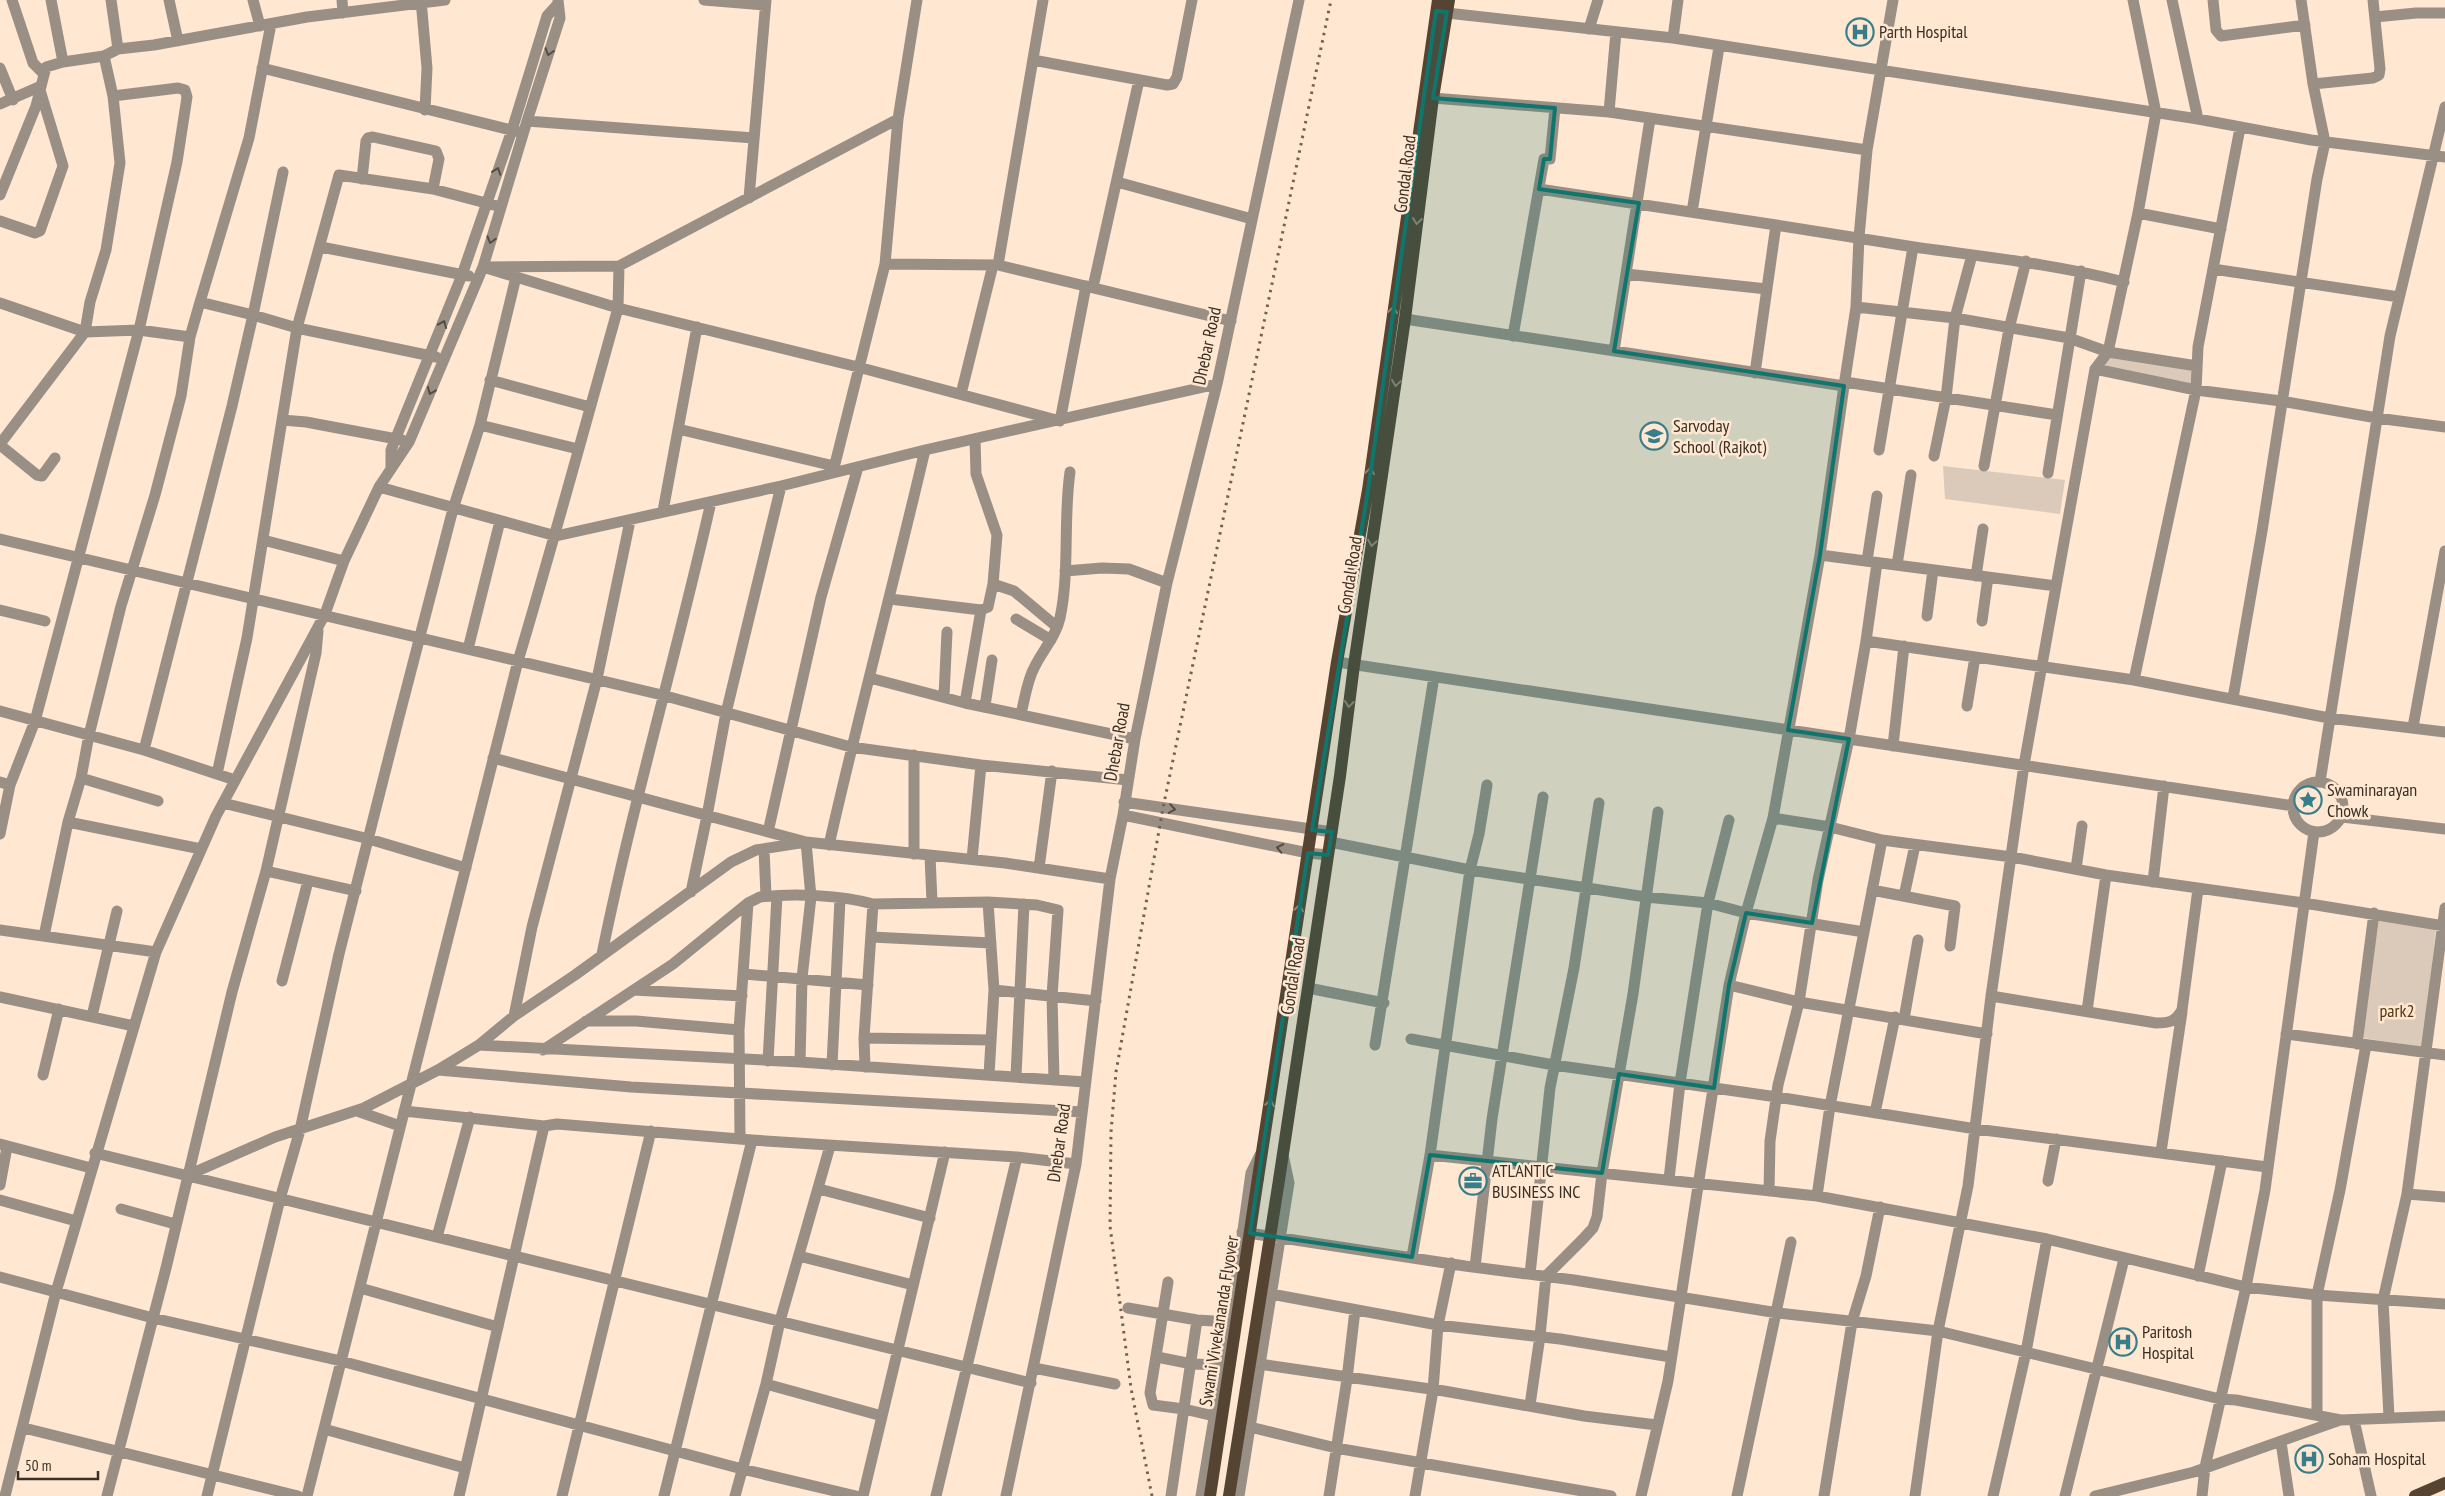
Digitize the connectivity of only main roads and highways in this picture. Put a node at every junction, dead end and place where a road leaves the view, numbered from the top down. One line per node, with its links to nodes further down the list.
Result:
1 (1442, 6): 2 (main road, Gondal Road, one-way to 1); 5 (main road, Gondal Road, one-way to 5, bridge)
2 (1262, 1151): 4 (main road, Swami Vivekananda Flyover, bridge)
3 (2445, 1483): 6 (main road)
4 (1210, 1496)
5 (1229, 1496)
6 (2415, 1496)

